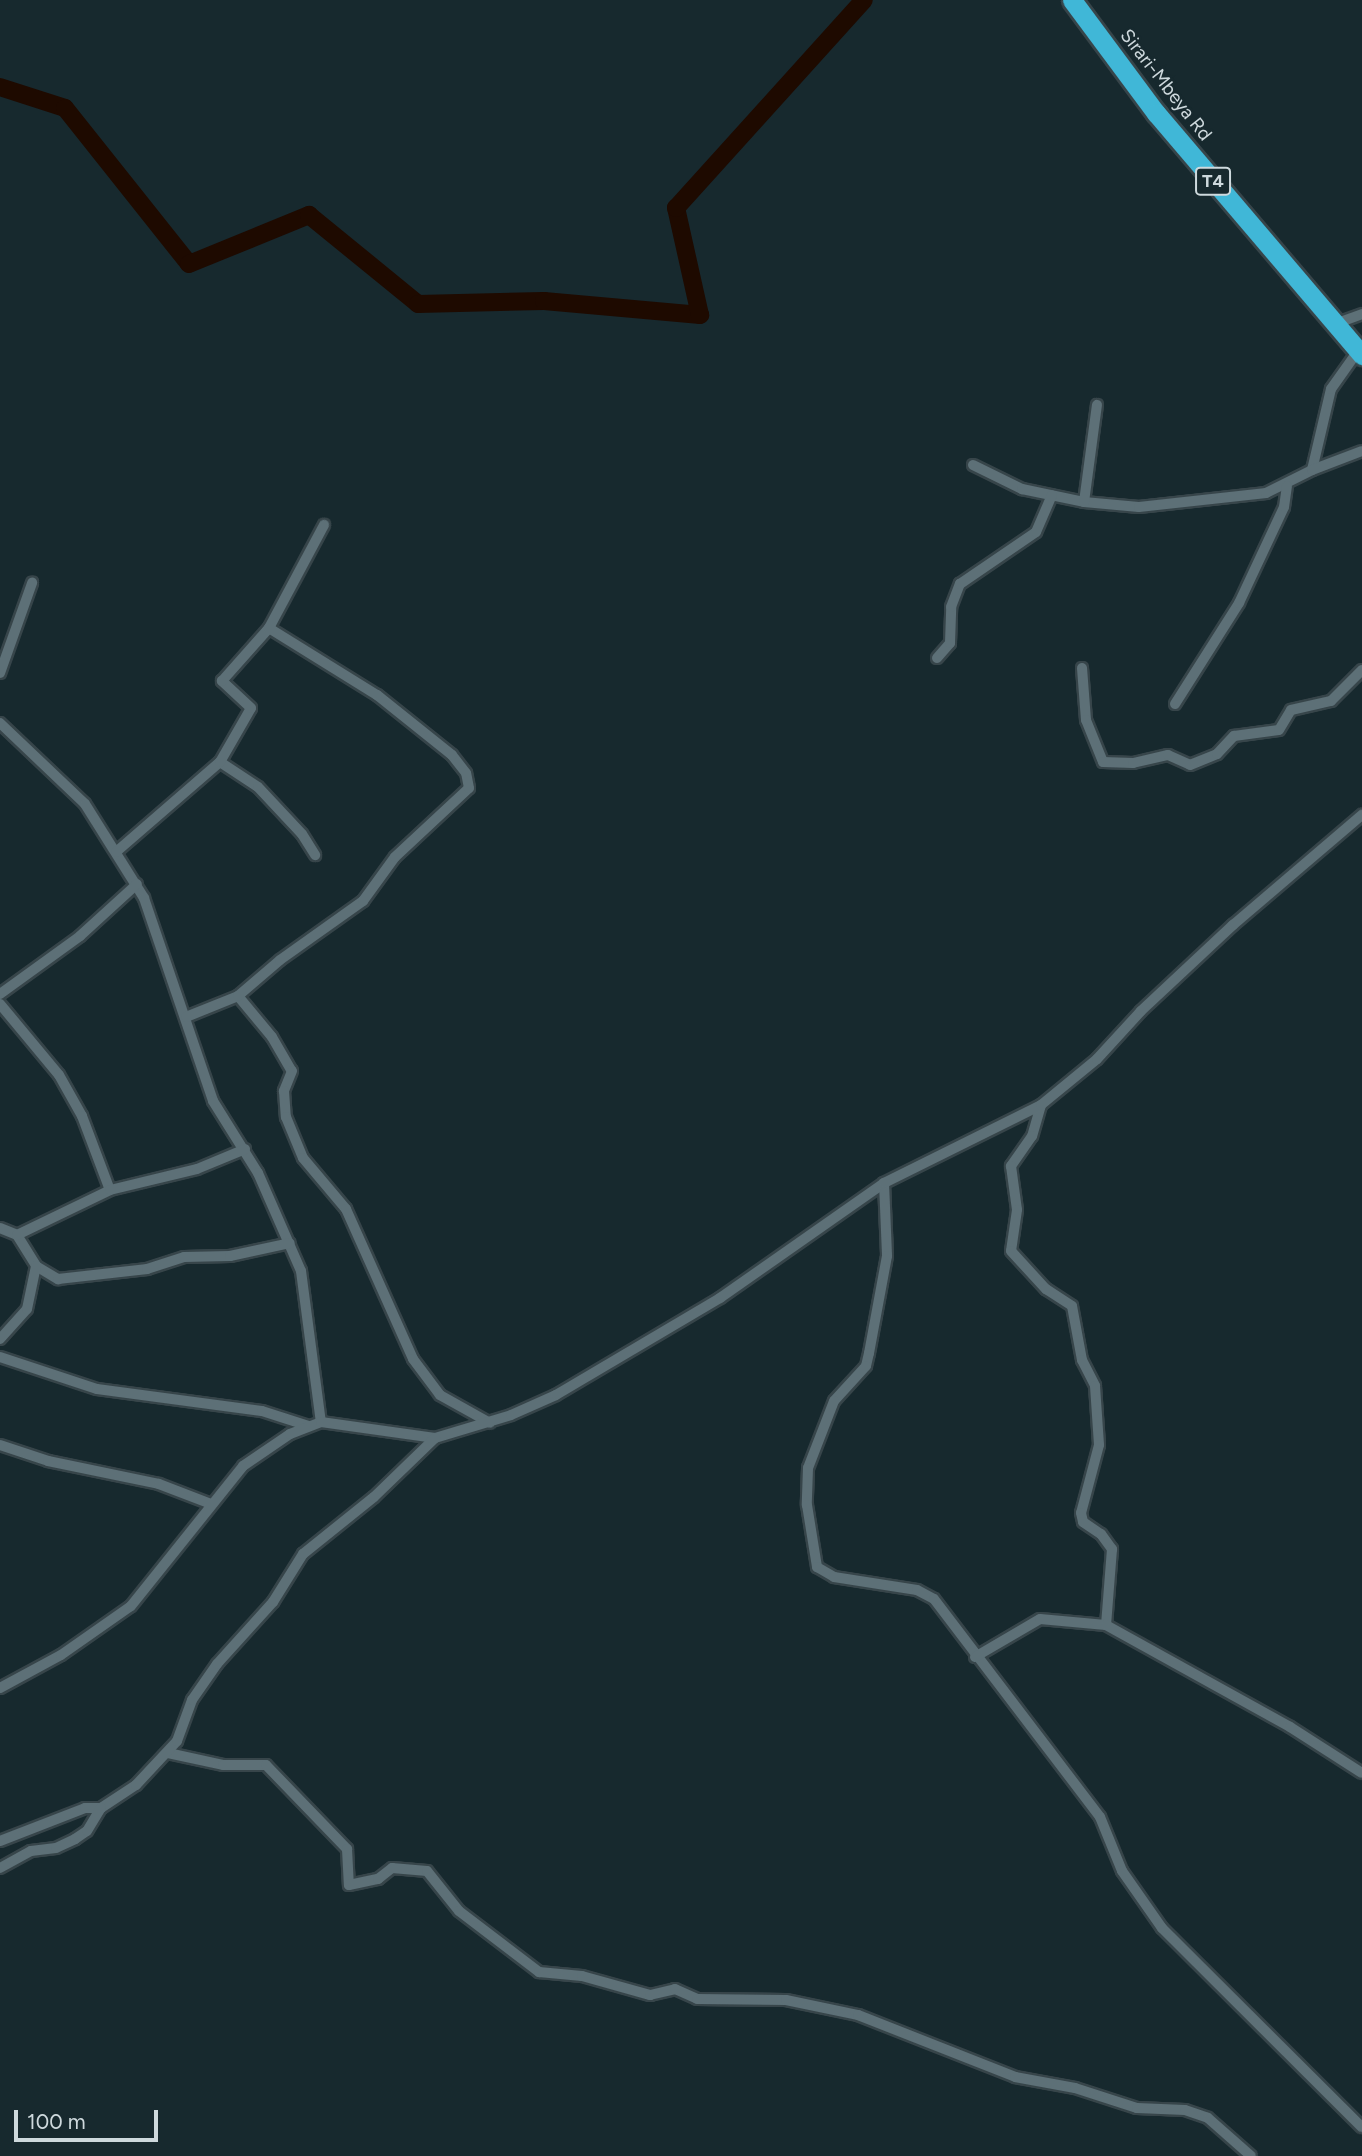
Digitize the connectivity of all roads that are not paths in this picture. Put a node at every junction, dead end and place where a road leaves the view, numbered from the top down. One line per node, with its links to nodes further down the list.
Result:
1 (1072, 0): 3 (highway, Sirari-Mbeya Rd / T4)
2 (1362, 314): 3 (street)
3 (1332, 325): 4 (highway, Sirari-Mbeya Rd / T4)
4 (1360, 353): 8 (street)
5 (1097, 405): 11 (street)
6 (1362, 451): 8 (street)
7 (973, 465): 10 (street)
8 (1312, 470): 9 (street)
9 (1287, 486): 11 (street); 19 (street)
10 (1052, 495): 11 (street); 15 (street)
11 (1084, 502)
12 (324, 525): 14 (street)
13 (32, 583): 18 (street)
14 (269, 628): 21 (street); 27 (street)
15 (937, 658)
16 (1082, 668): 17 (street)
17 (1362, 670)
18 (0, 673)
19 (1175, 704)
20 (0, 723): 23 (street)
21 (220, 762): 23 (street); 24 (street)
22 (1362, 815): 30 (street)
23 (116, 852): 25 (street)
24 (315, 855)
25 (137, 884): 26 (street); 29 (street)
26 (0, 994)
27 (238, 996): 29 (street); 41 (street)
28 (0, 1004): 33 (street)
29 (186, 1017): 31 (street)
30 (1041, 1105): 32 (street); 46 (street)
31 (245, 1149): 33 (street); 36 (street)
32 (884, 1184): 41 (street); 47 (street)
33 (110, 1190): 35 (street)
34 (0, 1228): 35 (street)
35 (17, 1236): 37 (street)
36 (290, 1243): 37 (street); 40 (street)
37 (36, 1266): 38 (street)
38 (0, 1339)
39 (0, 1357): 42 (street)
40 (321, 1422): 42 (street); 43 (street)
41 (490, 1423): 43 (street)
42 (309, 1426): 45 (street)
43 (435, 1438): 49 (street)
44 (0, 1445): 45 (street)
45 (211, 1504): 48 (street)
46 (1106, 1625): 47 (street); 50 (street)
47 (975, 1657): 54 (street)
48 (0, 1688)
49 (168, 1753): 51 (street); 55 (street)
50 (1362, 1773)
51 (101, 1808): 52 (street); 53 (street)
52 (0, 1841)
53 (0, 1868)
54 (1362, 2127)
55 (1251, 2156)

